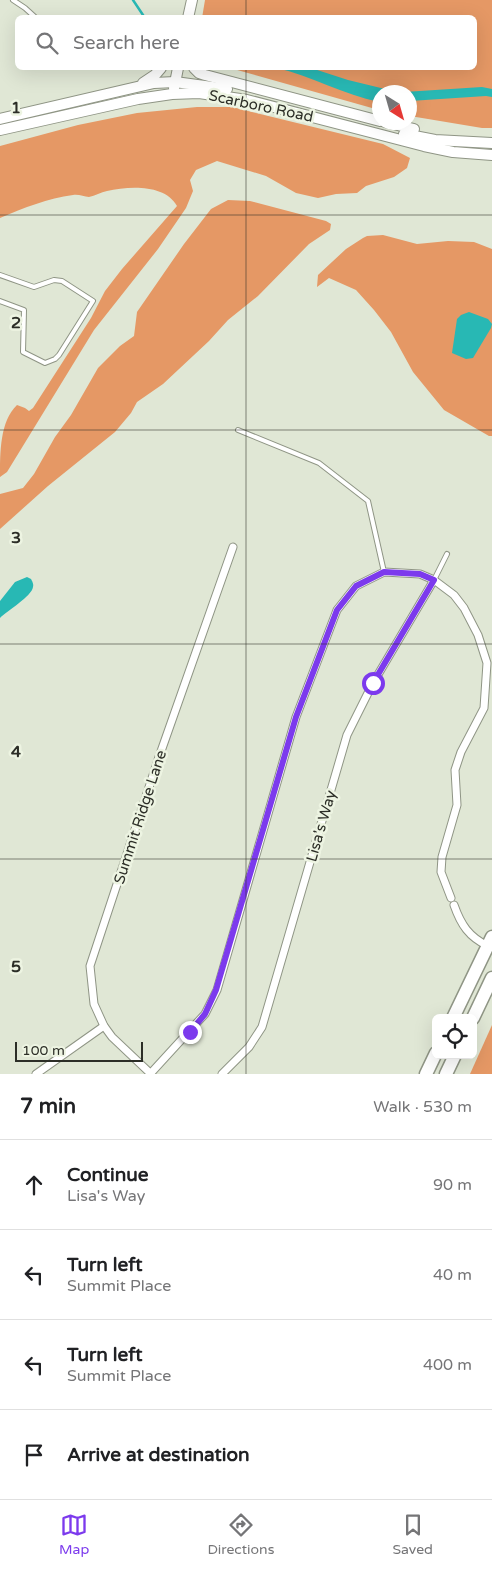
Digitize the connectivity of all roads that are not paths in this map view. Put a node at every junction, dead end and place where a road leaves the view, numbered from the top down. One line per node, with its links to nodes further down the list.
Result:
1 (13, 0): 3 (lane)
2 (192, 3): 4 (main road)
3 (33, 15)
4 (187, 15)
5 (159, 70): 9 (main road)
6 (178, 70): 8 (main road)
7 (196, 70): 12 (main road)
8 (175, 82): 9 (main road, Scarboro Road); 10 (main road); 13 (main road); 15 (main road, Scarboro Road)
9 (135, 87): 11 (main road, Scarboro Road)
10 (172, 94): 13 (main road, Scarboro Road); 16 (main road, Scarboro Road)
11 (0, 119)
12 (372, 119)
13 (0, 129)
14 (417, 130): 15 (main road)
15 (490, 143)
16 (492, 155)
17 (0, 275): 18 (lane)
18 (0, 302)
19 (238, 430): 22 (lane)
20 (233, 547): 28 (street, Summit Ridge Lane)
21 (447, 554): 23 (lane)
22 (384, 572): 23 (street); 32 (street)
23 (434, 580): 24 (street); 33 (street, Lisa's Way)
24 (491, 944): 26 (highway)
25 (492, 978): 27 (highway)
26 (455, 1014)
27 (475, 1014)
28 (104, 1026): 31 (street); 32 (street, Summit Ridge Lane)
29 (434, 1059): 34 (highway)
30 (453, 1059): 35 (highway)
31 (36, 1074)
32 (150, 1074)
33 (222, 1074)
34 (426, 1074)
35 (446, 1074)

